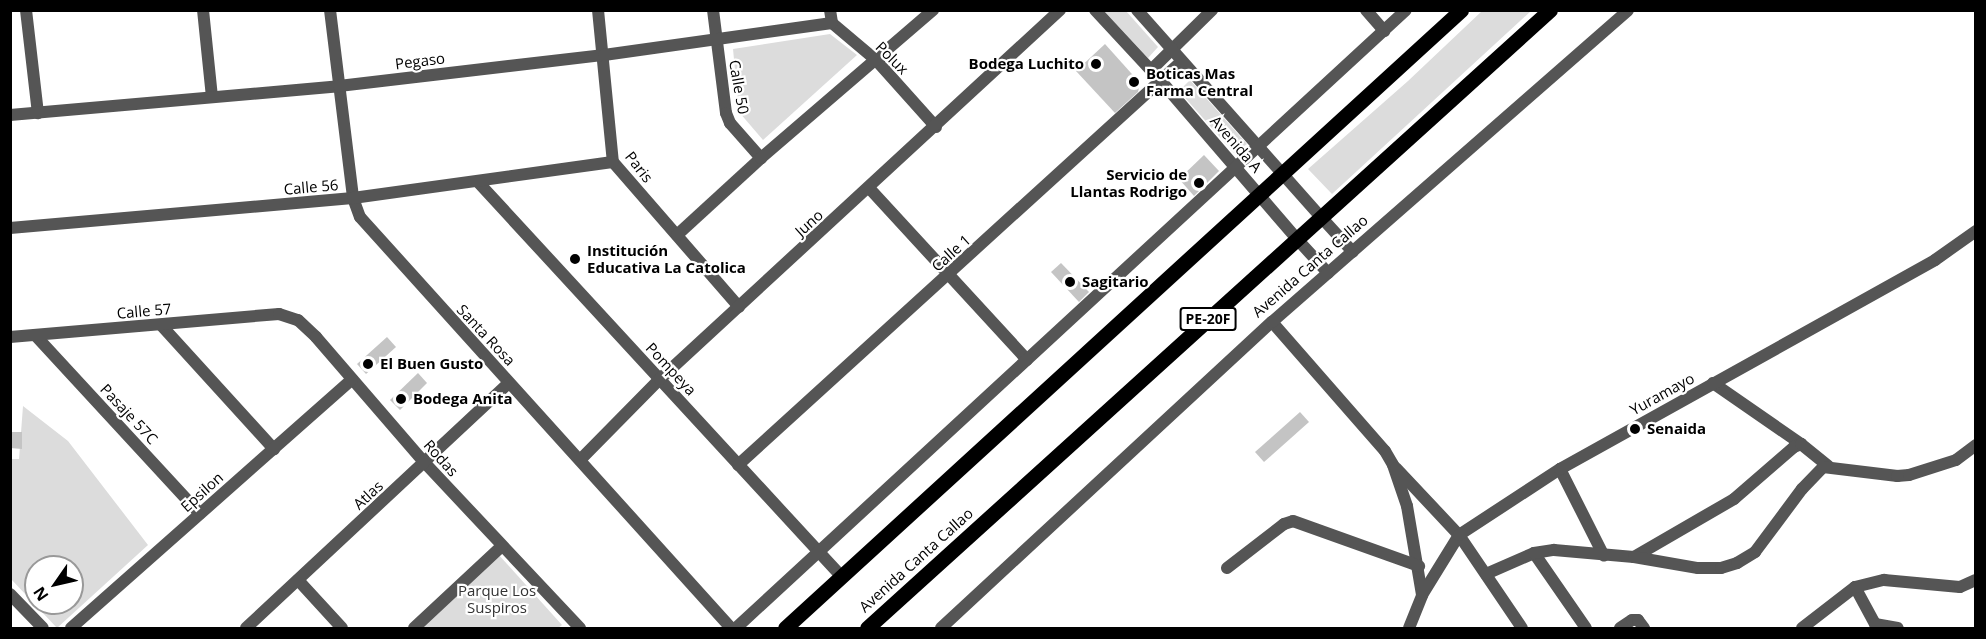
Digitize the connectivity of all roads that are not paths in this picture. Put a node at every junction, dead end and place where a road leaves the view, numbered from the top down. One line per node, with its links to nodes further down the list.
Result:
1 (26, 10): 27 (street)
2 (203, 10): 26 (street)
3 (330, 10): 25 (street, Santa Rosa)
4 (598, 10): 20 (street, Paris)
5 (713, 10): 18 (street, Calle 50)
6 (933, 10): 21 (street)
7 (1060, 10): 29 (street, Juno)
8 (1095, 10): 23 (street, Avenida A)
9 (1137, 10): 19 (street, Avenida A)
10 (1212, 10): 19 (street)
11 (1365, 10): 17 (street)
12 (1406, 10): 17 (street)
13 (1461, 10): 34 (main road)
14 (1550, 10): 39 (main road, Avenida Canta Callao / PE-20F)
15 (1628, 10): 44 (street, Avenida Canta Callao)
16 (831, 17): 18 (street, Pegaso); 21 (street, Polux)
17 (1384, 31): 30 (street)
18 (716, 39): 20 (street, Pegaso); 31 (street, Calle 50)
19 (1172, 49): 22 (street, Avenida A); 23 (street)
20 (604, 54): 25 (street, Pegaso); 32 (street, Paris)
21 (876, 60): 29 (street, Polux); 31 (street)
22 (1182, 61): 24 (street, Calle 1); 30 (street, Avenida A)
23 (1151, 70): 24 (street, Avenida A)
24 (1161, 81): 33 (street, Avenida A); 46 (street, Calle 1)
25 (339, 86): 26 (street, Pegaso); 38 (street, Santa Rosa)
26 (212, 97): 27 (street, Pegaso)
27 (38, 112): 28 (street, Pegaso)
28 (10, 115)
29 (936, 127): 36 (street, Juno)
30 (1258, 147): 33 (street); 34 (street, Avenida A)
31 (761, 158): 42 (street)
32 (613, 162): 35 (street, Calle 56); 42 (street, Paris)
33 (1236, 168): 37 (street, Avenida A); 53 (street)
34 (1284, 174): 37 (main road); 39 (street, Avenida A)
35 (478, 182): 38 (street, Calle 56); 55 (street, Pompeya)
36 (870, 189): 46 (street); 47 (street, Juno)
37 (1260, 196): 43 (street, Avenida A); 77 (main road)
38 (353, 198): 40 (street, Calle 56); 56 (street, Santa Rosa)
39 (1321, 217): 43 (main road, Avenida Canta Callao / PE-20F); 44 (street, Avenida A)
40 (10, 228)
41 (1976, 231): 57 (street, Yuramayo)
42 (676, 235): 47 (street, Paris)
43 (1297, 239): 45 (street, Avenida A); 93 (main road, Avenida Canta Callao / PE-20F)
44 (1353, 252): 45 (street, Avenida Canta Callao)
45 (1328, 273): 49 (street, Avenida Canta Callao)
46 (948, 276): 53 (street); 63 (street, Calle 1)
47 (739, 307): 55 (street, Juno)
48 (279, 314): 50 (street, Calle 57); 54 (street, Rodas)
49 (1272, 322): 64 (street); 94 (street, Avenida Canta Callao)
50 (161, 325): 51 (street, Calle 57); 60 (street)
51 (35, 335): 52 (street, Calle 57); 67 (street, Pasaje 57C)
52 (10, 337)
53 (1027, 360): 71 (street)
54 (352, 379): 60 (street, Epsilon); 62 (street, Rodas)
55 (660, 379): 61 (street, Juno); 63 (street, Pompeya)
56 (510, 383): 61 (street, Santa Rosa); 62 (street, Atlas)
57 (1713, 383): 58 (street); 66 (street, Yuramayo)
58 (1801, 444): 65 (street); 73 (street)
59 (1976, 445): 65 (street)
60 (274, 449): 67 (street, Epsilon)
61 (580, 460): 90 (street, Santa Rosa)
62 (424, 462): 69 (street, Rodas); 78 (street, Atlas)
63 (738, 465): 71 (street, Pompeya)
64 (1393, 465): 68 (street); 74 (street)
65 (1828, 466): 73 (street)
66 (1560, 469): 68 (street, Yuramayo); 72 (street)
67 (200, 514): 86 (street, Epsilon)
68 (1459, 535): 76 (street); 82 (street, Yuramayo)
69 (502, 546): 83 (street, Rodas); 89 (street)
70 (1534, 552): 72 (street); 76 (street); 97 (street)
71 (819, 554): 77 (street, Pompeya); 91 (street)
72 (1604, 556): 73 (street)
73 (1634, 557)
74 (1419, 566): 75 (street); 82 (street)
75 (1227, 568)
76 (1486, 574): 96 (street)
77 (842, 577): 92 (main road)
78 (298, 580): 87 (street, Atlas); 88 (street)
79 (1976, 580): 80 (street)
80 (1856, 587): 84 (street); 100 (street)
81 (10, 594): 85 (street)
82 (1422, 595): 95 (street, Yuramayo)
83 (573, 626)
84 (1877, 626): 101 (street)
85 (43, 628)
86 (71, 628)
87 (246, 628)
88 (342, 628)
89 (414, 628)
90 (731, 628)
91 (736, 628)
92 (785, 628)
93 (867, 628)
94 (941, 628)
95 (1409, 628)
96 (1522, 628)
97 (1587, 628)
98 (1620, 628): 99 (street)
99 (1644, 628)
100 (1802, 628)
101 (1898, 628)

